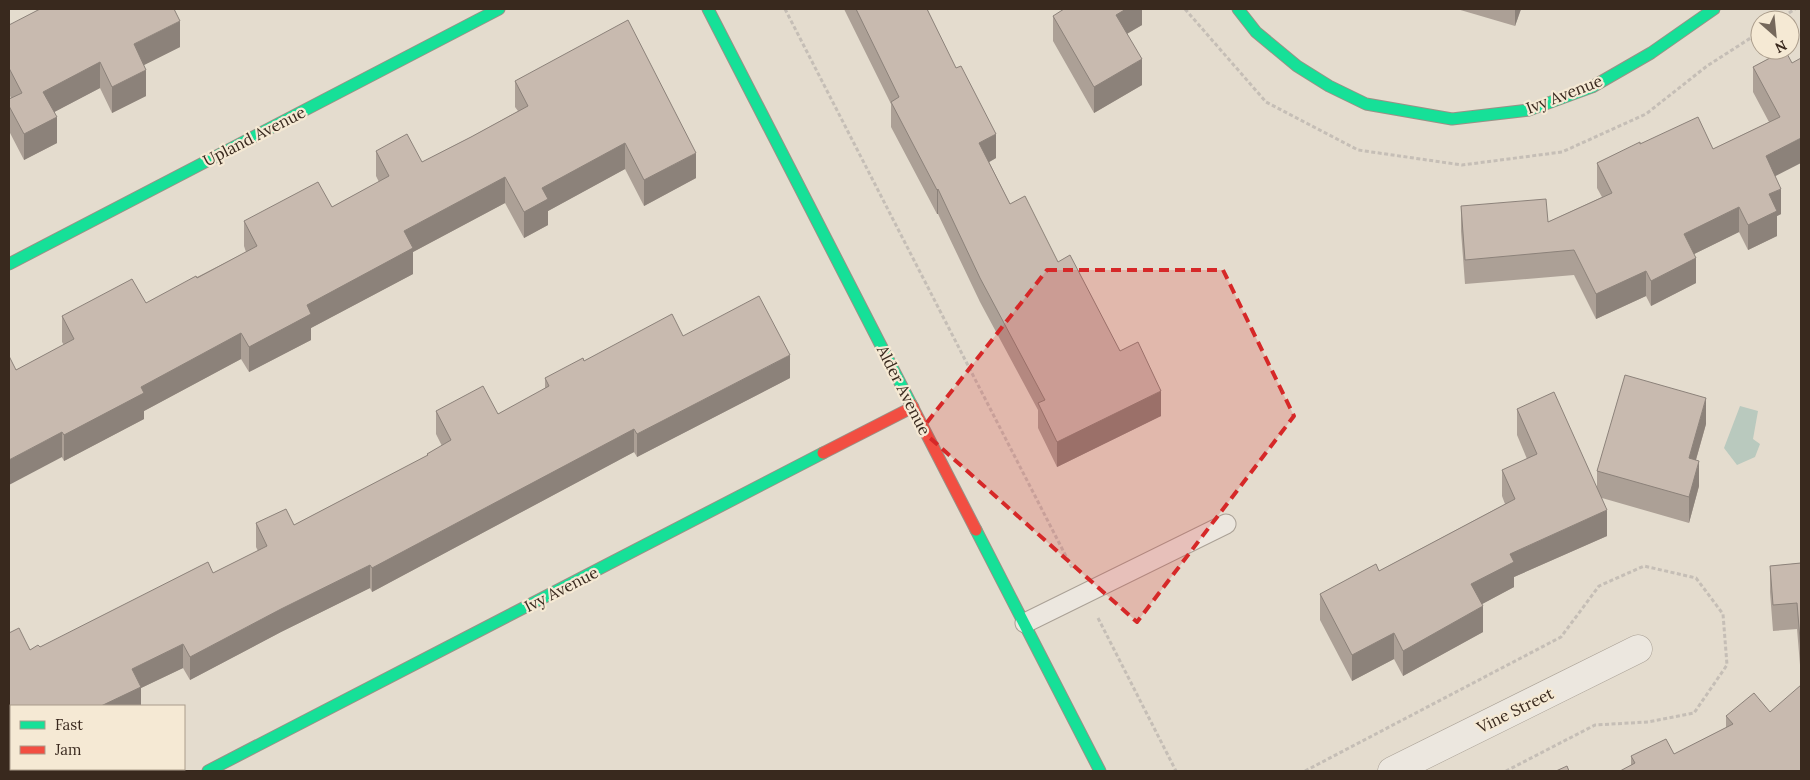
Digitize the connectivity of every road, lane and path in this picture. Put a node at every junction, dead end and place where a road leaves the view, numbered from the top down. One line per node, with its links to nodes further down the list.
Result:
1 (499, 9): 8 (street, Upland Avenue)
2 (708, 9): 9 (street, Alder Avenue)
3 (785, 9): 11 (path)
4 (1238, 9): 5 (street, Ivy Avenue)
5 (1714, 9)
6 (1750, 38): 7 (path)
7 (1462, 165)
8 (9, 264)
9 (913, 407): 12 (street, Alder Avenue); 14 (street, Ivy Avenue)
10 (1226, 524): 11 (lane)
11 (1085, 594): 12 (lane); 16 (path)
12 (1024, 623): 15 (street, Alder Avenue)
13 (1638, 649): 17 (street, Vine Street)
14 (208, 771)
15 (1100, 771)
16 (1176, 771)
17 (1392, 771)

